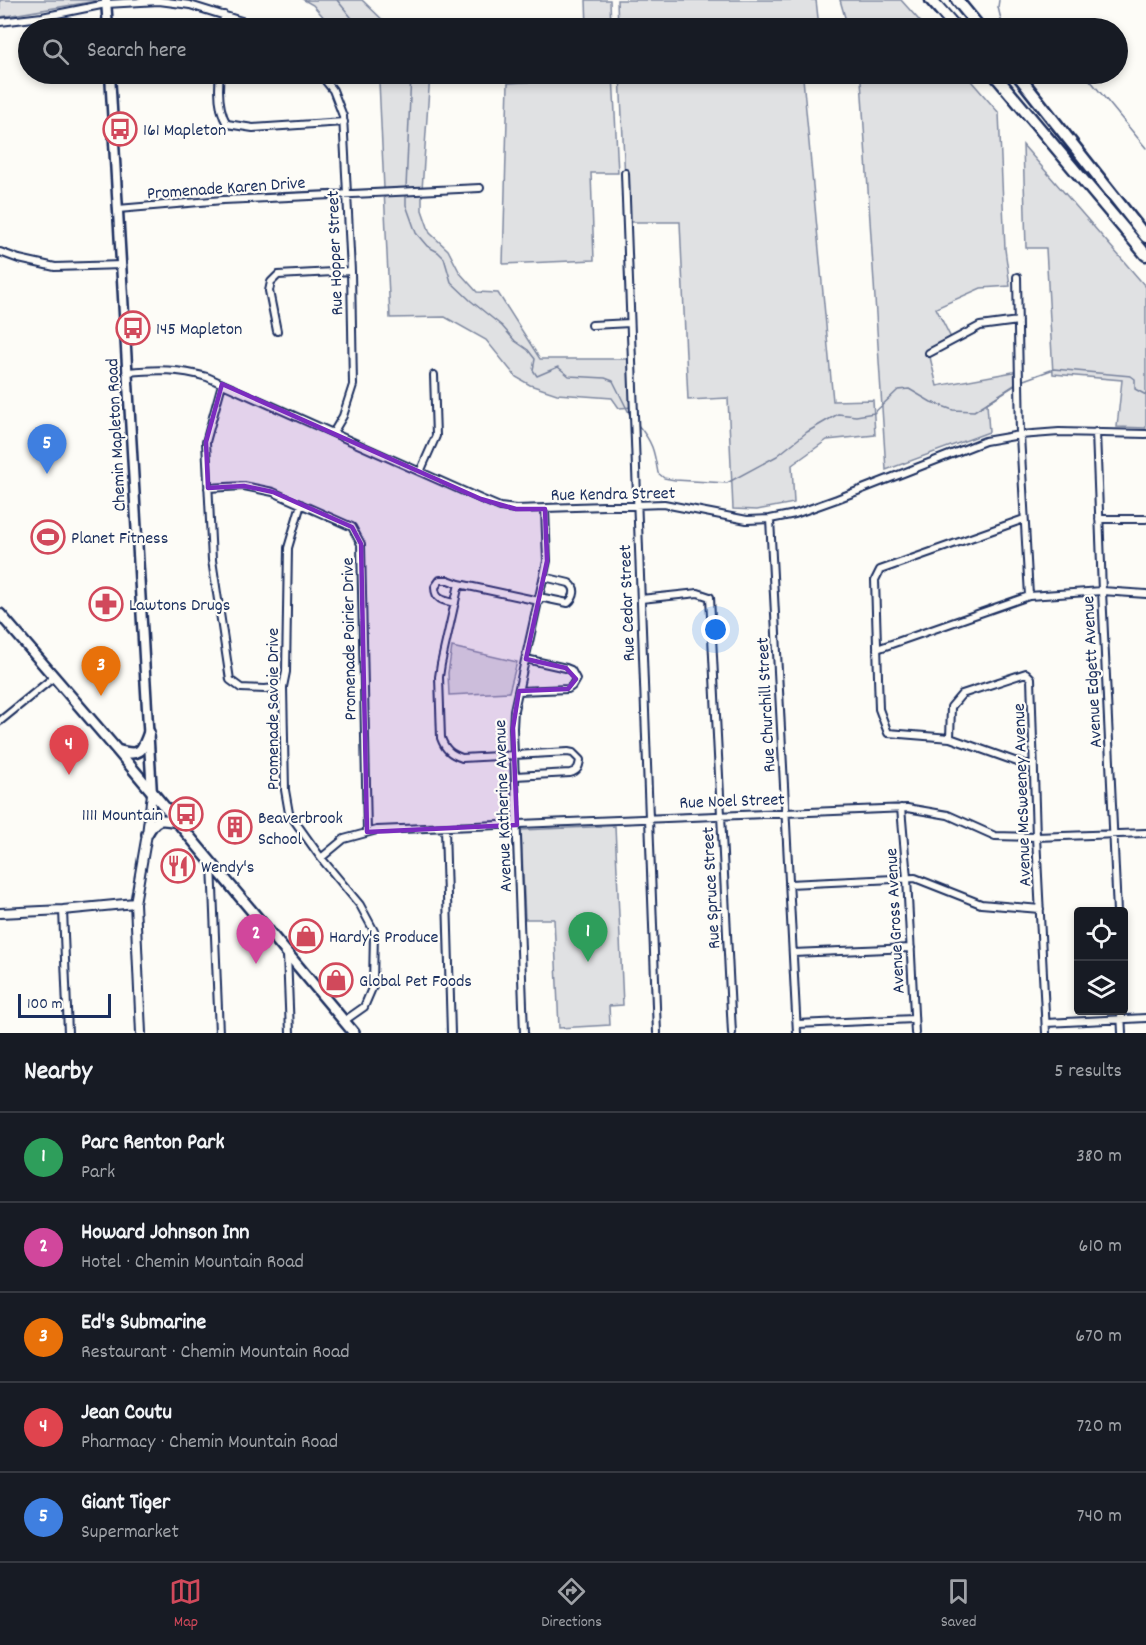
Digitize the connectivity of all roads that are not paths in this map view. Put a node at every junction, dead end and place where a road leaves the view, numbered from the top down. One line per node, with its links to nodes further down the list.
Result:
1 (931, 0): 9 (highway)
2 (957, 0): 10 (highway)
3 (106, 2): 4 (street); 5 (street); 6 (main road)
4 (224, 15): 7 (street); 8 (street)
5 (34, 18)
6 (107, 18)
7 (224, 18)
8 (233, 18)
9 (947, 18)
10 (972, 18)
11 (18, 20): 12 (street)
12 (0, 22)
13 (111, 84): 22 (main road, Chemin Mapleton Road)
14 (219, 84): 18 (street)
15 (328, 84): 18 (street, Rue Hopper Street)
16 (1002, 84): 25 (highway)
17 (1025, 84): 23 (highway)
18 (344, 122): 21 (street, Rue Hopper Street)
19 (625, 173): 30 (street, Rue Cedar Street)
20 (480, 188): 21 (street, Promenade Karen Drive)
21 (347, 194): 22 (street, Promenade Karen Drive); 27 (street, Rue Hopper Street)
22 (118, 209): 26 (main road, Chemin Mapleton Road)
23 (1146, 237)
24 (0, 252): 26 (street)
25 (1146, 255)
26 (122, 264): 34 (main road, Chemin Mapleton Road)
27 (351, 271): 32 (street); 38 (street, Rue Hopper Street)
28 (1017, 277): 29 (street)
29 (1018, 321): 33 (street); 40 (street)
30 (630, 323): 31 (street); 44 (street, Rue Cedar Street)
31 (592, 325)
32 (277, 331)
33 (929, 353)
34 (128, 372): 36 (street, Rue Kendra Street); 65 (main road, Chemin Mapleton Road)
35 (434, 375): 41 (street)
36 (222, 384): 38 (street, Rue Kendra Street); 42 (street)
37 (1096, 432): 39 (street, Rue Kendra Street); 40 (street, Rue Kendra Street); 48 (street, Avenue Edgett Avenue)
38 (333, 433): 41 (street, Rue Kendra Street)
39 (1146, 434)
40 (1020, 435): 46 (street, Rue Kendra Street); 47 (street)
41 (420, 472): 45 (street, Rue Kendra Street)
42 (208, 488): 43 (street, Promenade Poirier Drive); 62 (street)
43 (301, 504): 62 (street, Promenade Savoie Drive); 79 (street, Promenade Poirier Drive)
44 (637, 505): 45 (street, Rue Kendra Street); 46 (street, Rue Kendra Street); 56 (street, Rue Cedar Street)
45 (545, 509): 50 (street, Avenue Katherine Avenue)
46 (770, 519): 73 (street, Rue Churchill Street)
47 (1024, 519): 54 (street); 59 (street)
48 (1099, 519): 49 (street); 52 (street, Avenue Edgett Avenue)
49 (1146, 519)
50 (544, 577): 55 (street, Avenue Katherine Avenue); 55 (street)
51 (459, 584): 55 (street); 57 (street); 57 (street)
52 (1102, 591): 53 (street); 54 (street); 82 (street, Avenue Edgett Avenue)
53 (1146, 594)
54 (1029, 596): 59 (street)
55 (539, 599): 60 (street, Avenue Katherine Avenue)
56 (641, 599): 74 (street, Rue Spruce Street); 75 (street, Rue Cedar Street)
57 (455, 603): 68 (street)
58 (0, 614): 61 (main road)
59 (877, 649): 66 (street)
60 (526, 659): 63 (street, Avenue Katherine Avenue); 63 (street)
61 (54, 677): 64 (street); 67 (main road)
62 (284, 687): 84 (street, Promenade Savoie Drive)
63 (519, 691): 68 (street, Avenue Katherine Avenue)
64 (0, 721)
65 (149, 732): 67 (main road); 71 (main road, Chemin Mapleton Road)
66 (950, 738): 69 (street); 69 (street, Avenue McSweeney Avenue)
67 (117, 750): 71 (main road)
68 (514, 755): 70 (street, Avenue Katherine Avenue); 70 (street)
69 (1034, 764): 83 (street, Avenue McSweeney Avenue)
70 (515, 776): 77 (street, Avenue Katherine Avenue)
71 (152, 794): 76 (main road); 81 (street)
72 (900, 808): 73 (street, Rue Noel Street); 83 (street, Rue Noel Street); 86 (street, Avenue Gross Avenue)
73 (785, 813): 74 (street, Rue Noel Street); 87 (street, Rue Churchill Street)
74 (722, 816): 75 (street, Rue Noel Street); 111 (street, Rue Spruce Street)
75 (649, 819): 77 (street, Rue Noel Street); 110 (street, Rue Cedar Street)
76 (176, 822): 81 (main road); 85 (main road)
77 (517, 825): 78 (street, Rue Noel Street); 109 (street, Avenue Katherine Avenue)
78 (445, 828): 79 (street, Rue Noel Street); 108 (street)
79 (367, 832): 84 (street, Rue Noel Street)
80 (1146, 833): 82 (street, Rue Noel Street)
81 (147, 834): 88 (street)
82 (1113, 834): 83 (street, Rue Noel Street); 89 (street, Avenue Edgett Avenue)
83 (1036, 837): 90 (street, Avenue McSweeney Avenue)
84 (321, 858): 100 (street, Promenade Savoie Drive)
85 (212, 864): 94 (main road); 105 (street)
86 (907, 878): 87 (street); 90 (street); 93 (street, Avenue Gross Avenue)
87 (789, 884): 95 (street, Rue Churchill Street)
88 (135, 903): 91 (street); 104 (street)
89 (1117, 907)
90 (1040, 909): 101 (street, Avenue McSweeney Avenue)
91 (63, 910): 92 (street); 103 (street)
92 (0, 913)
93 (911, 948): 95 (street); 98 (street, Avenue Gross Avenue)
94 (287, 954): 100 (main road); 106 (street)
95 (796, 954): 102 (street, Rue Churchill Street)
96 (1121, 1015): 99 (street)
97 (1146, 1018): 99 (street)
98 (914, 1019): 102 (street); 113 (street, Avenue Gross Avenue)
99 (1121, 1020): 101 (street); 115 (street)
100 (344, 1021): 107 (main road)
101 (1046, 1023): 114 (street, Avenue McSweeney Avenue)
102 (797, 1024): 112 (street, Rue Churchill Street)
103 (68, 1033)
104 (141, 1033)
105 (219, 1033)
106 (290, 1033)
107 (354, 1033)
108 (451, 1033)
109 (524, 1033)
110 (657, 1033)
111 (732, 1033)
112 (797, 1033)
113 (915, 1033)
114 (1046, 1033)
115 (1122, 1033)

